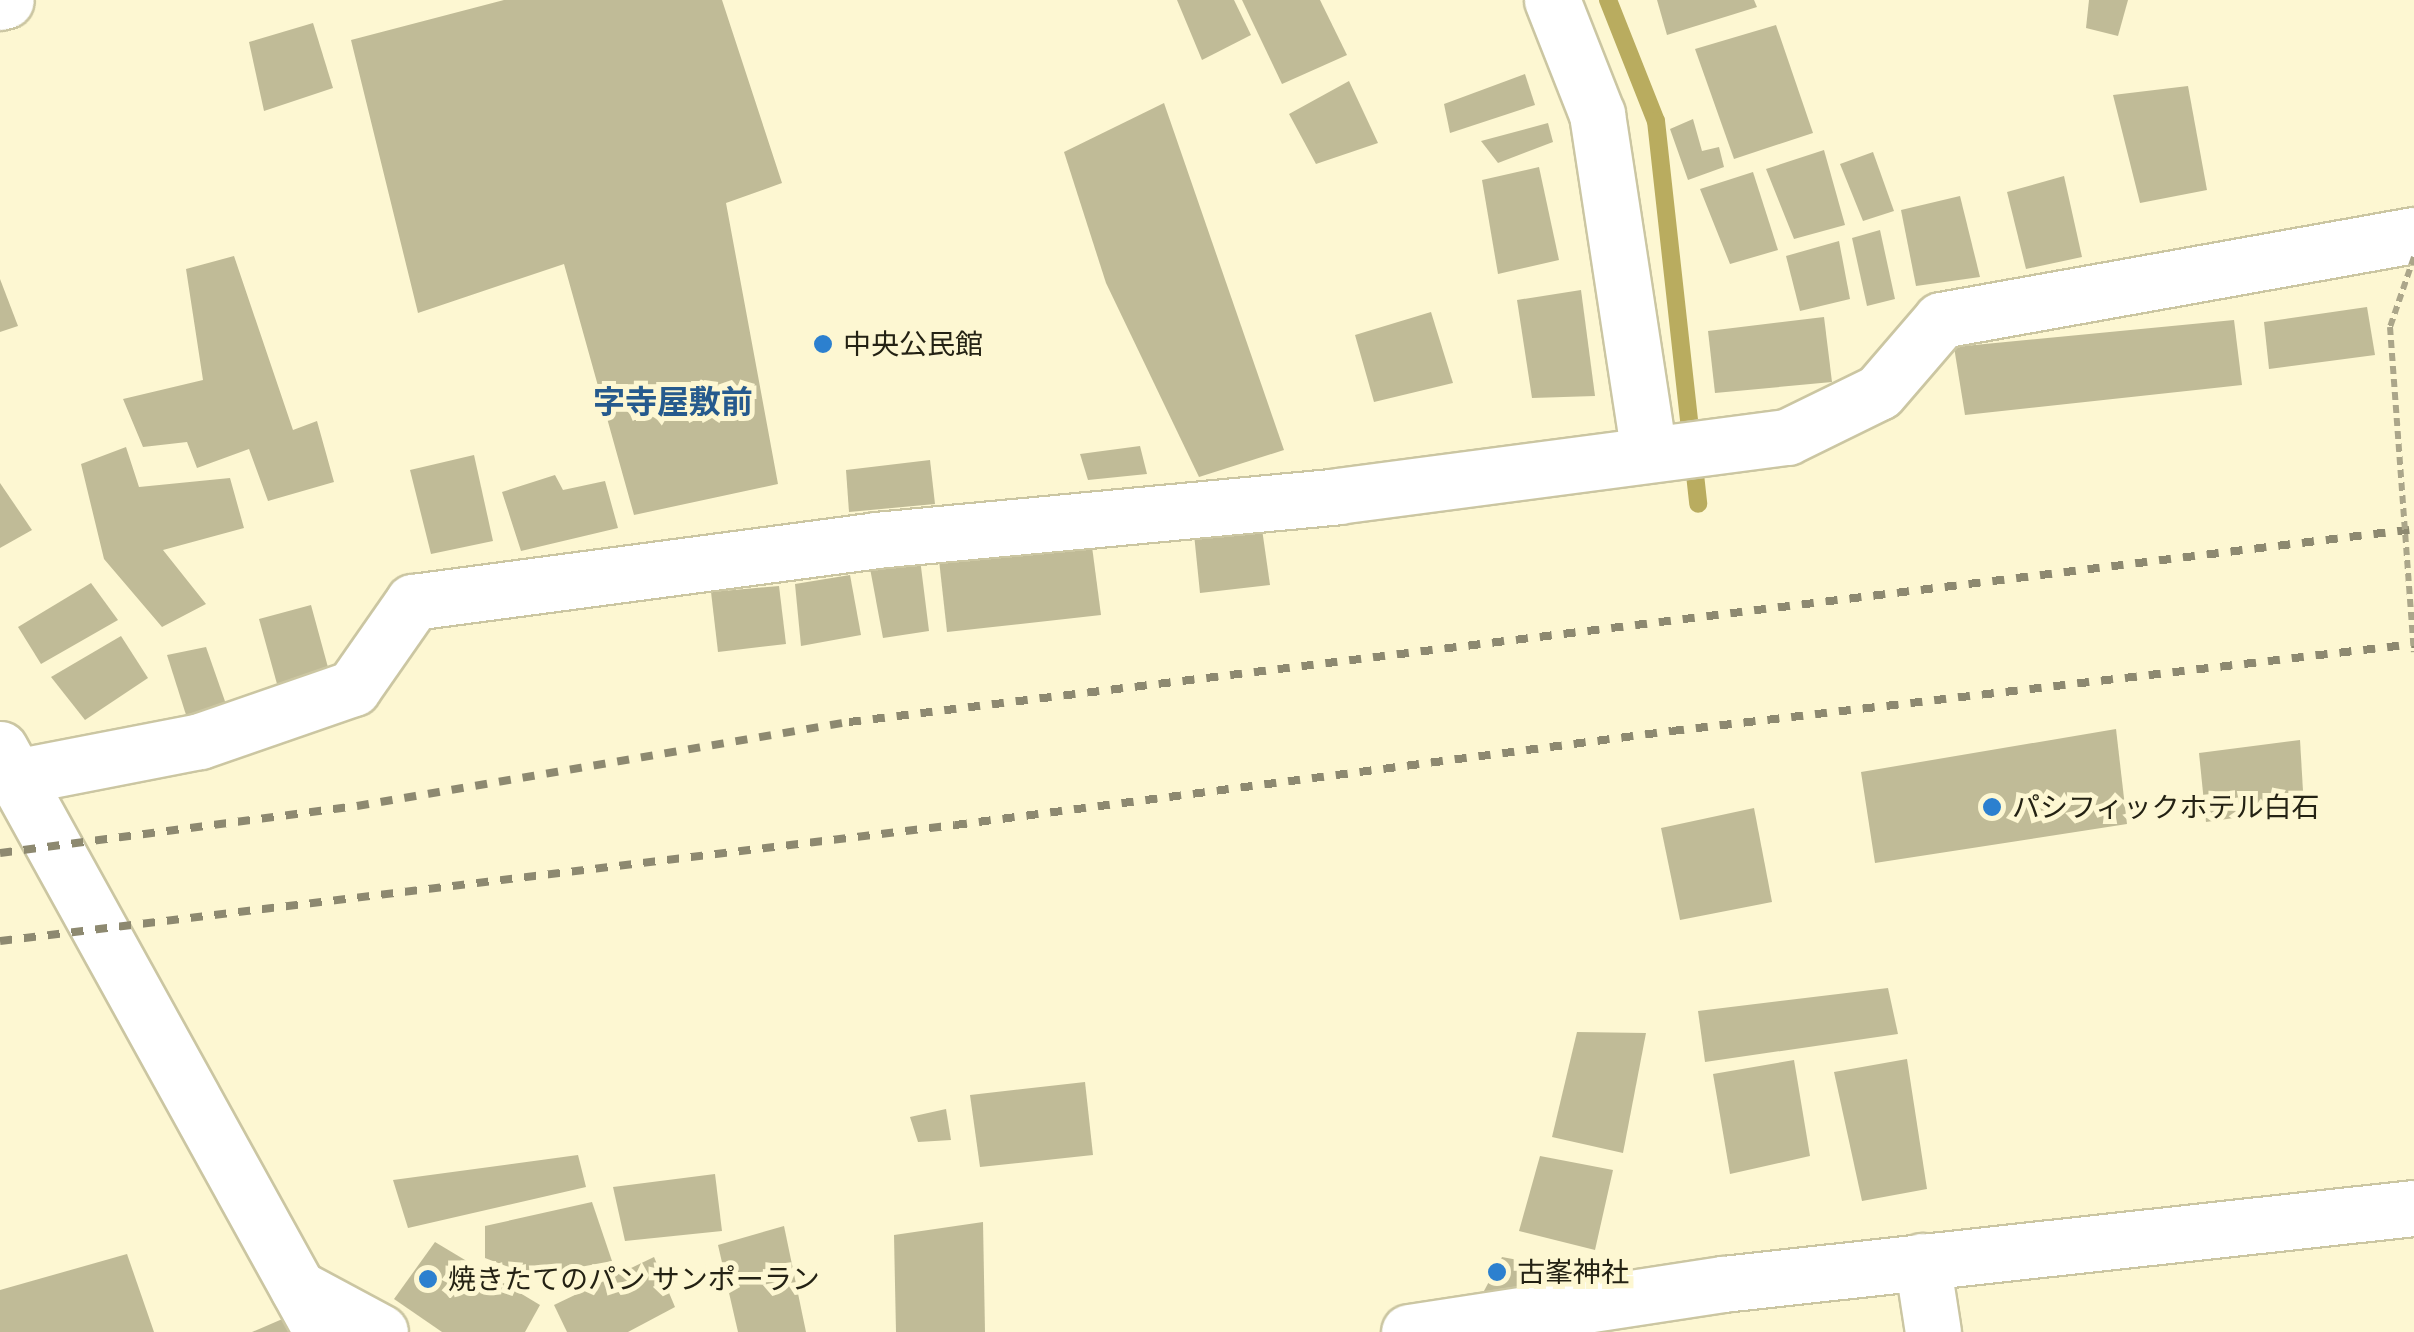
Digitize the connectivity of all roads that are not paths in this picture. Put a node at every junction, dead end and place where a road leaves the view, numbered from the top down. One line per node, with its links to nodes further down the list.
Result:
1 (1552, 0): 3 (street)
2 (2414, 235): 3 (street)
3 (1661, 452): 4 (street)
4 (7, 763): 7 (street)
5 (2414, 1208): 6 (street)
6 (1922, 1261): 9 (street); 10 (street)
7 (310, 1310): 8 (street)
8 (380, 1332)
9 (1409, 1332)
10 (1933, 1332)

